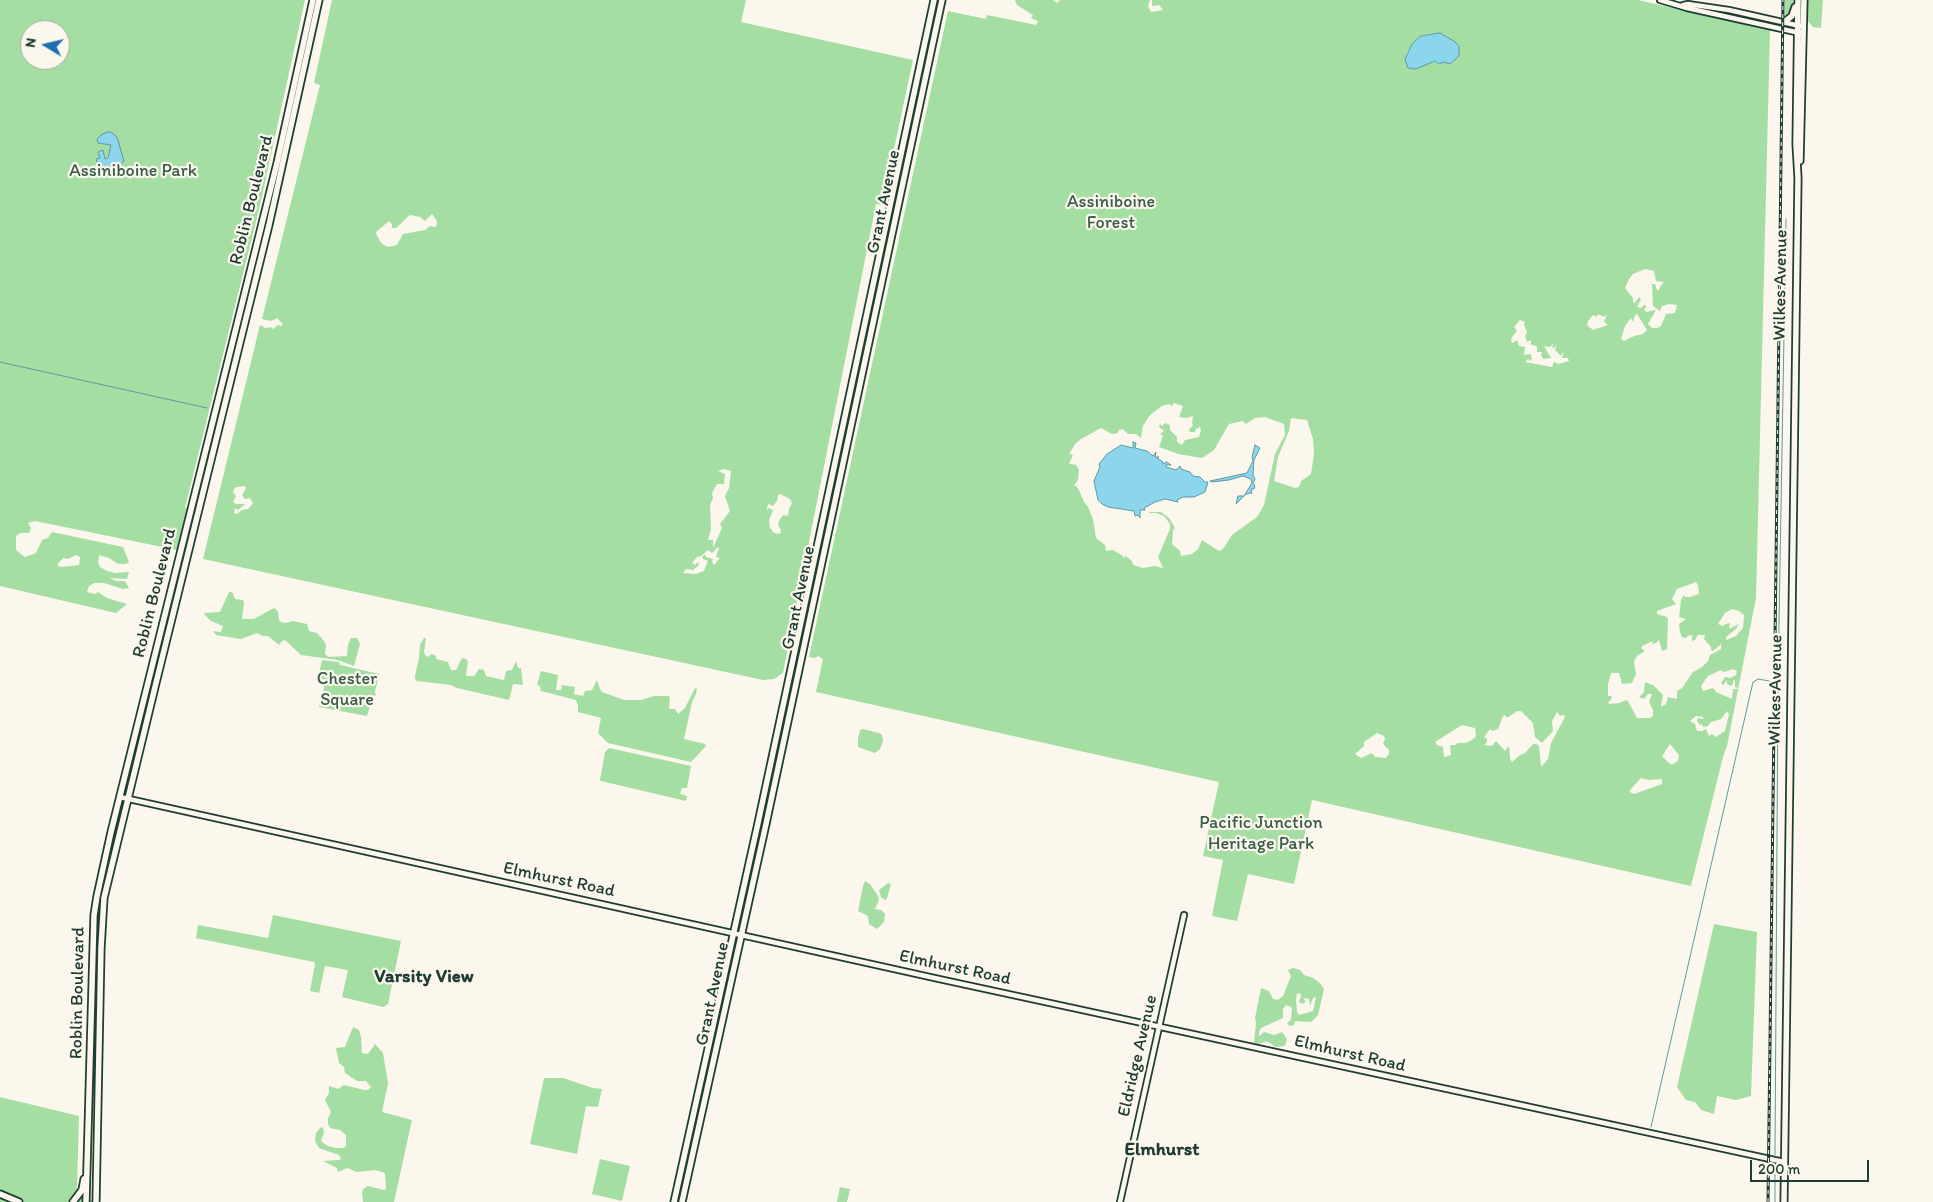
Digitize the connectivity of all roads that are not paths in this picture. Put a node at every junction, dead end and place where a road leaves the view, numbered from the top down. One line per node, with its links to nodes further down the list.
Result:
1 (313, 0): 11 (main road, Roblin Boulevard)
2 (319, 0): 12 (main road, Roblin Boulevard)
3 (934, 0): 14 (main road, Grant Avenue)
4 (942, 0): 15 (main road, Grant Avenue)
5 (1660, 0): 8 (street)
6 (1797, 0): 9 (main road); 10 (main road)
7 (1804, 0): 10 (main road)
8 (1682, 5): 9 (street); 10 (street)
9 (1784, 22): 10 (street)
10 (1801, 30): 19 (main road, Wilkes Avenue)
11 (120, 797): 12 (street, Elmhurst Road); 20 (main road, Roblin Boulevard)
12 (128, 799): 14 (street, Elmhurst Road); 25 (main road, Roblin Boulevard)
13 (1184, 915): 18 (street, Eldridge Avenue)
14 (734, 932): 15 (street, Elmhurst Road); 16 (main road, Grant Avenue)
15 (741, 934): 17 (main road, Grant Avenue); 18 (street, Elmhurst Road)
16 (717, 1011): 17 (main road); 26 (main road, Grant Avenue)
17 (724, 1014): 27 (main road, Grant Avenue)
18 (1160, 1026): 19 (street, Elmhurst Road); 28 (street, Eldridge Avenue)
19 (1784, 1162): 29 (main road, Wilkes Avenue)
20 (87, 1165): 23 (main road); 24 (main road, Roblin Boulevard)
21 (0, 1194): 22 (main road)
22 (19, 1202)
23 (74, 1202)
24 (86, 1202)
25 (96, 1202)
26 (674, 1202)
27 (682, 1202)
28 (1120, 1202)
29 (1784, 1202)

